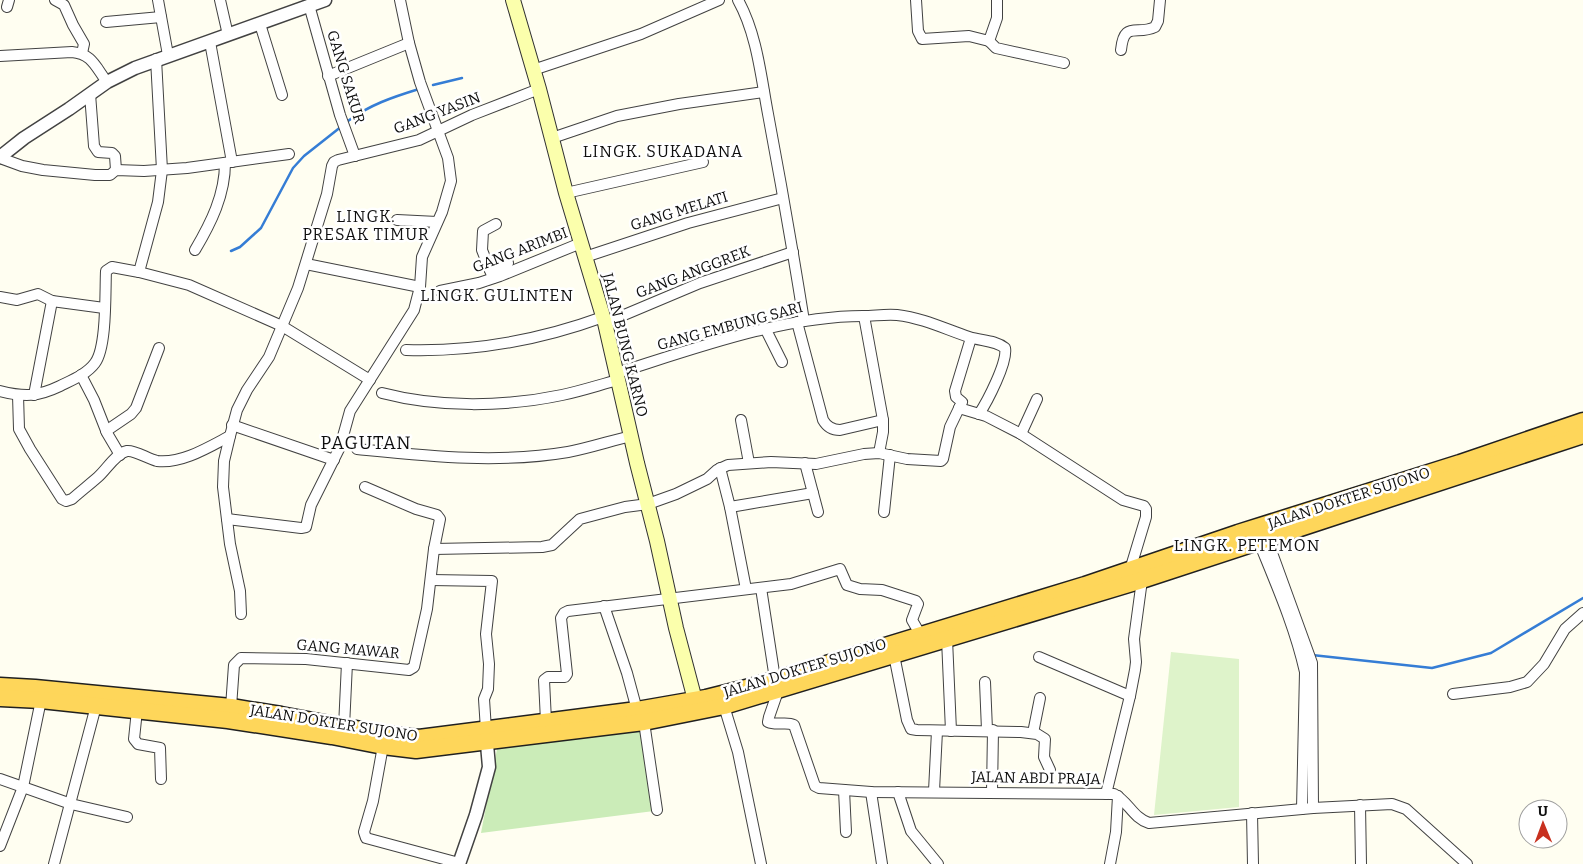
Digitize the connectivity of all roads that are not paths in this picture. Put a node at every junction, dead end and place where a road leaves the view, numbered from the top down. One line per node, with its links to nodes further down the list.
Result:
1 (55, 0): 21 (street)
2 (158, 0): 13 (street)
3 (220, 0): 16 (street)
4 (325, 0): 11 (street)
5 (400, 0): 19 (street)
6 (719, 0): 25 (street)
7 (738, 0): 29 (street)
8 (916, 0): 17 (street)
9 (997, 0): 17 (street)
10 (1160, 0): 20 (street)
11 (309, 5): 15 (street); 26 (street, GANG SAKUR)
12 (514, 5): 25 (main road, JALAN BUNG KARNO)
13 (161, 17): 14 (street); 23 (street)
14 (106, 22)
15 (260, 24): 16 (street); 31 (street)
16 (228, 34): 18 (street)
17 (989, 41): 24 (street)
18 (210, 42): 23 (street); 38 (street)
19 (409, 43): 26 (street); 32 (street)
20 (1121, 50)
21 (82, 53): 22 (street); 27 (street)
22 (0, 56)
23 (162, 57): 27 (street); 40 (street)
24 (1064, 63)
25 (533, 70): 28 (main road, JALAN BUNG KARNO)
26 (328, 76): 35 (street, GANG SAKUR)
27 (107, 82): 30 (street)
28 (539, 89): 32 (street, GANG YASIN); 33 (main road, JALAN BUNG KARNO)
29 (764, 92): 33 (street); 42 (street)
30 (90, 94): 36 (street); 39 (street)
31 (282, 95)
32 (438, 132): 35 (street, GANG YASIN); 44 (street)
33 (552, 138): 41 (main road, JALAN BUNG KARNO)
34 (288, 154): 38 (street)
35 (355, 156): 51 (street, GANG YASIN)
36 (0, 158): 39 (street)
37 (703, 162): 41 (street)
38 (228, 163): 40 (street); 47 (street)
39 (116, 170): 40 (street)
40 (162, 170): 52 (street)
41 (566, 193): 46 (main road, JALAN BUNG KARNO)
42 (783, 198): 48 (street); 49 (street, GANG MELATI)
43 (396, 220): 44 (street)
44 (437, 222): 54 (street)
45 (496, 224): 53 (street)
46 (581, 243): 49 (main road, JALAN BUNG KARNO); 53 (street, GANG ARIMBI)
47 (195, 250)
48 (793, 252): 60 (street, GANG ANGGREK); 61 (street)
49 (585, 257): 60 (main road, JALAN BUNG KARNO)
50 (508, 263): 53 (street)
51 (306, 264): 54 (street); 62 (street)
52 (139, 272): 58 (street); 62 (street)
53 (491, 274): 55 (street, GANG ARIMBI)
54 (420, 287): 70 (street)
55 (440, 291)
56 (0, 298): 57 (street)
57 (52, 302): 58 (street); 74 (street)
58 (104, 308): 68 (street)
59 (864, 316): 61 (street, GANG EMBUNG SARI); 64 (street, GANG EMBUNG SARI); 79 (street)
60 (604, 320): 66 (street, GANG ANGGREK); 69 (main road, JALAN BUNG KARNO)
61 (801, 322): 63 (street, GANG EMBUNG SARI); 79 (street)
62 (282, 326): 70 (street); 82 (street)
63 (768, 334): 67 (street); 69 (street, GANG EMBUNG SARI)
64 (971, 338): 76 (street); 77 (street, GANG EMBUNG SARI)
65 (159, 348): 81 (street)
66 (406, 350)
67 (782, 362)
68 (81, 375): 74 (street); 81 (street)
69 (618, 377): 72 (street, GANG EMBUNG SARI); 85 (main road, JALAN BUNG KARNO)
70 (370, 380): 90 (street)
71 (0, 390): 73 (street)
72 (382, 393)
73 (18, 395): 74 (street); 88 (street)
74 (34, 395)
75 (1037, 399): 83 (street)
76 (959, 408): 77 (street); 89 (street)
77 (978, 414): 83 (street)
78 (741, 420): 91 (street)
79 (883, 420): 87 (street)
80 (1583, 421): 101 (highway, JALAN DOKTER SUJONO)
81 (106, 431): 88 (street)
82 (231, 431): 88 (street); 90 (street); 100 (street)
83 (1021, 434): 104 (street)
84 (1583, 435): 102 (highway)
85 (631, 436): 86 (street); 96 (main road, JALAN BUNG KARNO)
86 (357, 449)
87 (878, 454): 89 (street); 92 (street)
88 (120, 455)
89 (890, 455): 99 (street)
90 (334, 460): 100 (street)
91 (749, 463): 92 (street); 93 (street)
92 (805, 463): 95 (street)
93 (720, 468): 96 (street); 97 (street)
94 (365, 487): 103 (street, GANG MAWAR)
95 (813, 493): 97 (street); 98 (street)
96 (648, 504): 103 (street); 108 (main road, JALAN BUNG KARNO)
97 (730, 507): 107 (street)
98 (818, 512)
99 (884, 512)
100 (227, 519): 110 (street)
101 (1240, 540): 102 (highway); 104 (highway, JALAN DOKTER SUJONO)
102 (1263, 540): 153 (street)
103 (434, 548): 105 (street, GANG MAWAR)
104 (1136, 575): 112 (highway, JALAN DOKTER SUJONO); 113 (highway); 122 (street)
105 (431, 580): 117 (street, GANG MAWAR); 138 (street)
106 (761, 588): 107 (street); 112 (street); 119 (street)
107 (746, 590): 108 (street)
108 (670, 599): 109 (street); 126 (main road, JALAN BUNG KARNO)
109 (604, 606): 131 (street); 132 (street)
110 (240, 614)
111 (1583, 614): 121 (street)
112 (920, 634): 116 (highway, JALAN DOKTER SUJONO)
113 (946, 639): 114 (highway); 136 (street)
114 (894, 655): 116 (highway); 135 (street)
115 (1039, 657): 122 (street)
116 (859, 659): 119 (highway, JALAN DOKTER SUJONO)
117 (347, 662): 129 (street, GANG MAWAR); 133 (street)
118 (985, 682): 134 (street)
119 (777, 685): 126 (highway, JALAN DOKTER SUJONO); 144 (street, JALAN ABDI PRAJA)
120 (0, 686): 128 (highway, JALAN DOKTER SUJONO)
121 (1453, 694)
122 (1130, 696): 149 (street)
123 (0, 698): 125 (highway)
124 (1040, 698): 137 (street)
125 (41, 700): 127 (highway); 143 (street)
126 (701, 705): 131 (highway, JALAN DOKTER SUJONO); 161 (street)
127 (96, 706): 130 (highway); 151 (street)
128 (154, 706): 129 (highway, JALAN DOKTER SUJONO); 130 (highway); 139 (highway)
129 (231, 707): 133 (highway, JALAN DOKTER SUJONO)
130 (137, 710): 142 (street)
131 (641, 716): 132 (highway, JALAN DOKTER SUJONO); 138 (highway); 154 (street)
132 (546, 721): 138 (highway, JALAN DOKTER SUJONO)
133 (344, 727): 138 (highway, JALAN DOKTER SUJONO)
134 (990, 730): 136 (street); 137 (street); 148 (street)
135 (938, 731): 136 (street); 145 (street)
136 (951, 731)
137 (1033, 733): 140 (street)
138 (486, 736): 139 (highway); 159 (street)
139 (383, 746): 159 (street)
140 (1050, 770)
141 (0, 779): 143 (street)
142 (161, 779)
143 (23, 787): 151 (street); 158 (street)
144 (844, 790): 146 (street, JALAN ABDI PRAJA); 157 (street)
145 (934, 791): 147 (street, JALAN ABDI PRAJA); 148 (street, JALAN ABDI PRAJA)
146 (871, 792): 147 (street, JALAN ABDI PRAJA); 162 (street)
147 (898, 792): 163 (street)
148 (992, 792): 149 (street, JALAN ABDI PRAJA)
149 (1106, 794): 150 (street, JALAN ABDI PRAJA)
150 (1118, 796): 155 (street, JALAN ABDI PRAJA); 164 (street)
151 (71, 804): 156 (street); 160 (street)
152 (1360, 805): 153 (street, JALAN ABDI PRAJA); 166 (street); 167 (street, JALAN ABDI PRAJA)
153 (1307, 809): 155 (street, JALAN ABDI PRAJA)
154 (657, 810)
155 (1252, 813): 165 (street)
156 (127, 817)
157 (846, 832)
158 (0, 846)
159 (459, 863)
160 (54, 864)
161 (761, 864)
162 (882, 864)
163 (938, 864)
164 (1110, 864)
165 (1253, 864)
166 (1361, 864)
167 (1467, 864)

